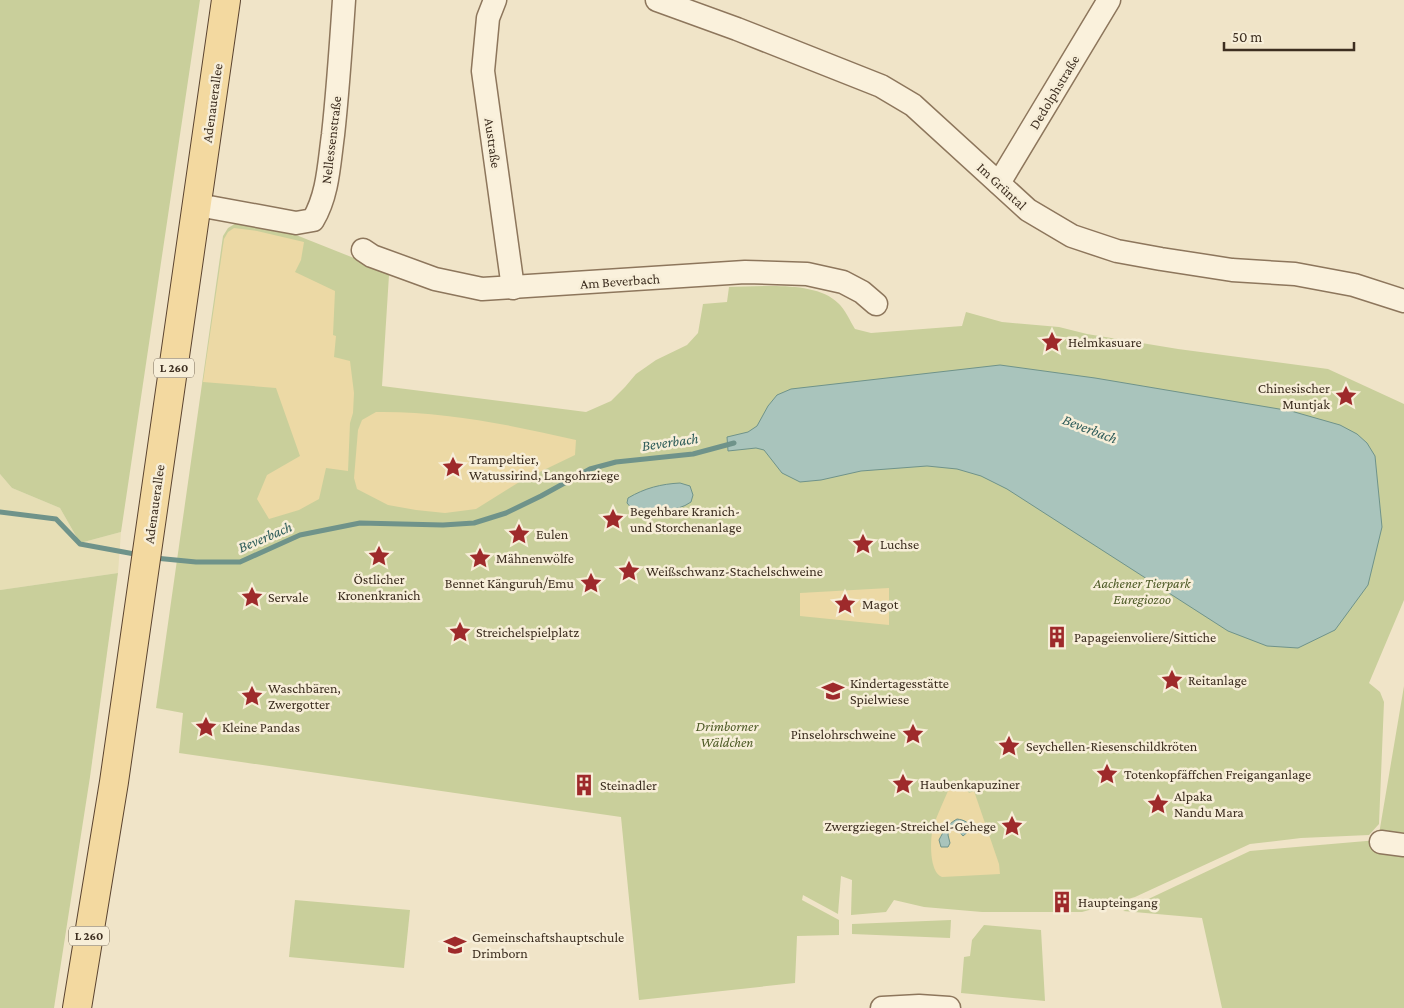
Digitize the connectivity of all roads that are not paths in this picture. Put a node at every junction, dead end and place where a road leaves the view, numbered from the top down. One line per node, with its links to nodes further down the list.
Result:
1 (226, 0): 7 (main road, Adenauerallee / L 260)
2 (344, 0): 7 (street, Nellessenstraße)
3 (495, 0): 9 (street, Austraße)
4 (657, 0): 6 (street, Im Grüntal)
5 (1110, 0): 6 (street, Dedolphstraße)
6 (999, 183): 10 (street, Im Grüntal)
7 (198, 205): 14 (main road, Adenauerallee / L 260)
8 (363, 250): 9 (street, Am Beverbach)
9 (513, 288): 11 (street, Am Beverbach)
10 (1404, 301)
11 (876, 304)
12 (1381, 842): 13 (street)
13 (1404, 845)
14 (77, 1008)
15 (882, 1008): 16 (street)
16 (948, 1008)

